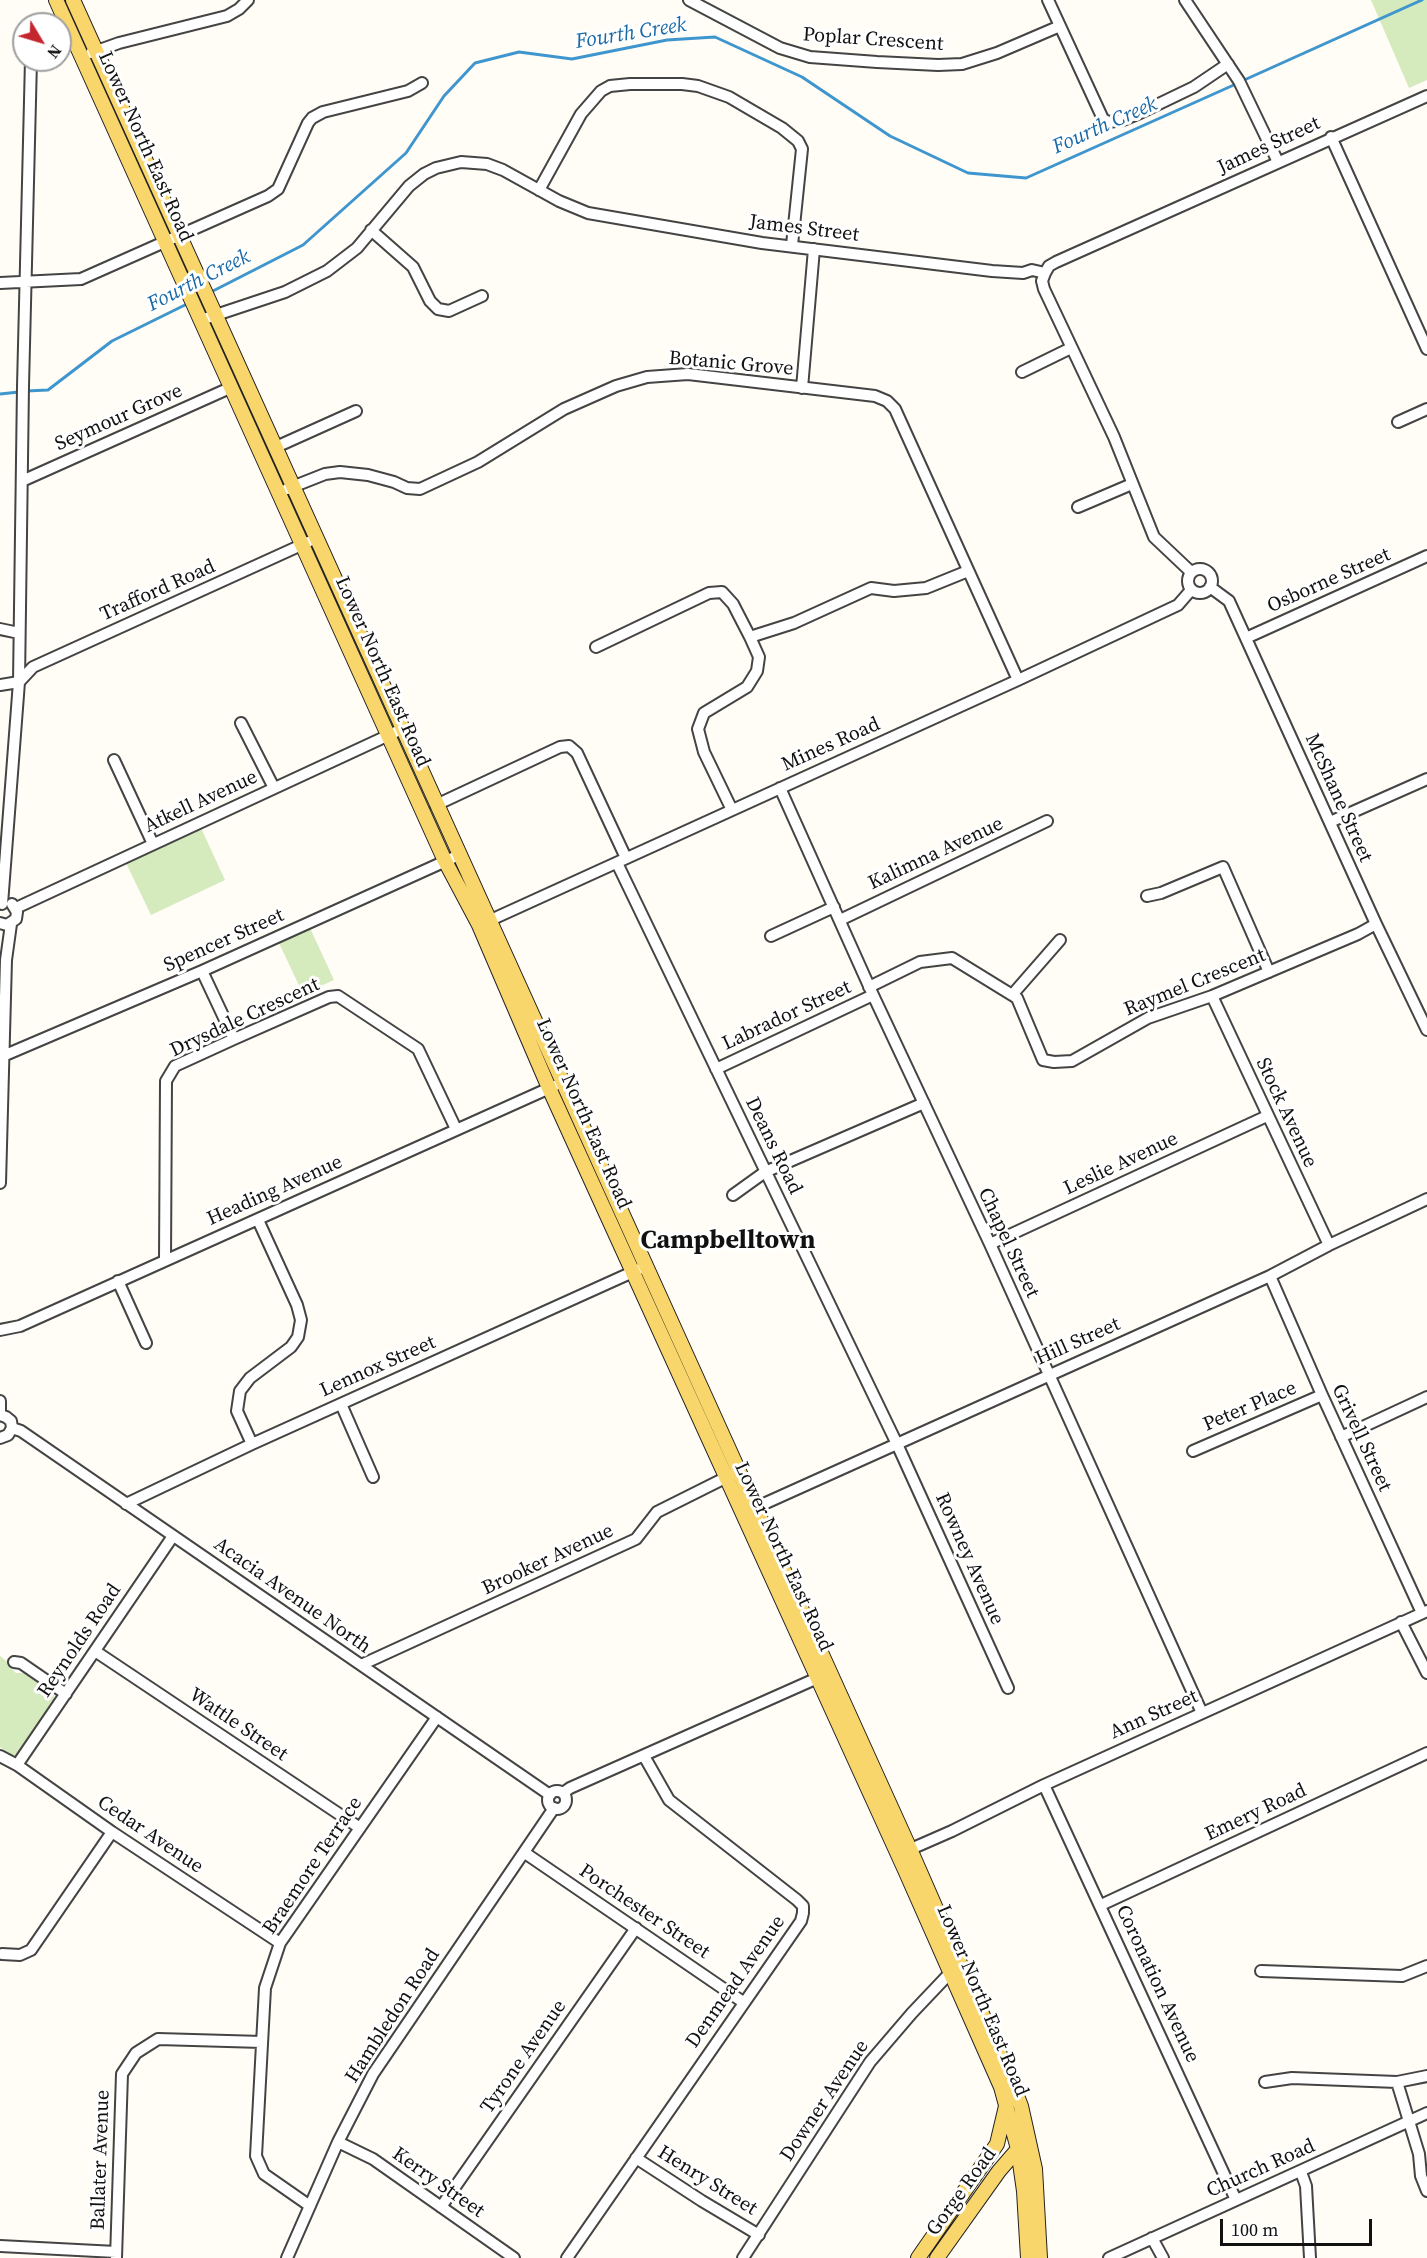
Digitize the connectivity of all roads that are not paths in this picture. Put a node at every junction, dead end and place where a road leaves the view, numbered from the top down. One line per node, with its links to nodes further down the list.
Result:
1 (56, 0): 8 (main road, Lower North East Road)
2 (73, 0): 8 (main road, Lower North East Road)
3 (248, 0): 8 (street)
4 (689, 0): 7 (street, Poplar Crescent)
5 (1048, 0): 7 (street)
6 (1185, 0): 9 (street)
7 (1060, 26): 9 (street)
8 (89, 54): 17 (main road, Lower North East Road); 18 (main road, Lower North East Road)
9 (1228, 64): 14 (street)
10 (31, 72): 22 (street)
11 (422, 82): 17 (street)
12 (1427, 96): 13 (street, James Street)
13 (1331, 137): 14 (street, James Street); 28 (street)
14 (1278, 162): 21 (street, James Street)
15 (539, 190): 16 (street, James Street); 19 (street, James Street); 19 (street)
16 (371, 230): 24 (street); 25 (street, James Street)
17 (179, 235): 18 (street); 25 (main road, Lower North East Road)
18 (165, 241): 22 (street); 26 (main road, Lower North East Road)
19 (792, 245): 20 (street, James Street)
20 (814, 249): 21 (street, James Street); 31 (street)
21 (1045, 273): 27 (street)
22 (26, 282): 23 (street); 36 (street)
23 (0, 284)
24 (482, 297)
25 (216, 316): 26 (street, James Street); 35 (main road, Lower North East Road)
26 (201, 320): 30 (main road, Lower North East Road)
27 (1071, 348): 29 (street); 37 (street)
28 (1427, 349)
29 (1022, 372)
30 (232, 387): 36 (street, Seymour Grove); 39 (main road, Lower North East Road)
31 (802, 388): 38 (street, Botanic Grove); 44 (street, Botanic Grove)
32 (1427, 409): 34 (street)
33 (356, 411): 35 (street)
34 (1398, 422)
35 (276, 447): 38 (main road, Lower North East Road)
36 (22, 481): 49 (street)
37 (1132, 484): 40 (street); 45 (street)
38 (294, 486): 39 (street, Botanic Grove); 41 (main road, Lower North East Road)
39 (279, 492): 42 (main road, Lower North East Road)
40 (1078, 507)
41 (317, 538): 42 (street, Trafford Road); 57 (main road, Lower North East Road)
42 (303, 544): 54 (street, Trafford Road); 58 (main road, Lower North East Road)
43 (1427, 556): 51 (street, Osborne Street)
44 (968, 571): 50 (street); 53 (street, Botanic Grove)
45 (1191, 572): 46 (street); 47 (street)
46 (1210, 587): 47 (street); 51 (street, McShane Street)
47 (1191, 590): 53 (street, Mines Road)
48 (0, 629): 49 (street)
49 (19, 633): 54 (street)
50 (750, 637): 52 (street); 64 (street)
51 (1246, 638): 66 (street, McShane Street)
52 (596, 646)
53 (1018, 680): 62 (street, Mines Road)
54 (19, 682): 55 (street); 72 (street)
55 (0, 686)
56 (241, 723): 61 (street)
57 (402, 729): 58 (street, Atkell Avenue); 63 (main road, Lower North East Road)
58 (388, 735): 61 (street, Atkell Avenue); 69 (main road, Lower North East Road)
59 (114, 760): 67 (street)
60 (1427, 779): 66 (street)
61 (274, 788): 67 (street, Atkell Avenue)
62 (780, 788): 64 (street, Mines Road); 73 (street, Chapel Street)
63 (436, 805): 68 (main road, Lower North East Road); 70 (street, Deans Road)
64 (732, 810): 70 (street, Mines Road)
65 (1047, 821): 74 (street, Kalimna Avenue)
66 (1329, 822): 77 (street, McShane Street)
67 (153, 844): 72 (street, Atkell Avenue)
68 (459, 855): 69 (street, Spencer Street); 75 (main road, Lower North East Road)
69 (445, 861): 75 (main road, Lower North East Road); 80 (street, Spencer Street)
70 (621, 861): 75 (street, Mines Road); 88 (street, Deans Road)
71 (1147, 896): 81 (street)
72 (8, 906): 76 (street)
73 (834, 907): 74 (street, Chapel Street); 78 (street)
74 (840, 920): 82 (street, Chapel Street)
75 (485, 923): 89 (main road, Lower North East Road); 90 (main road, Lower North East Road)
76 (4, 924): 87 (street)
77 (1376, 924): 81 (street, Raymel Crescent); 85 (street, McShane Street)
78 (771, 936)
79 (1060, 940): 83 (street)
80 (202, 971): 86 (street); 87 (street, Spencer Street)
81 (1269, 972): 84 (street, Raymel Crescent)
82 (871, 991): 83 (street, Raymel Crescent); 88 (street, Labrador Street); 91 (street, Chapel Street)
83 (1012, 995): 84 (street, Raymel Crescent)
84 (1212, 996): 92 (street, Stock Avenue)
85 (1427, 1030)
86 (234, 1039): 93 (street, Drysdale Crescent); 101 (street, Drysdale Crescent)
87 (3, 1056): 95 (street)
88 (716, 1069): 94 (street, Deans Road)
89 (563, 1082): 90 (street, Heading Avenue); 102 (main road, Lower North East Road)
90 (549, 1088): 93 (street, Heading Avenue); 103 (main road, Lower North East Road)
91 (924, 1103): 94 (street); 99 (street, Chapel Street)
92 (1267, 1116): 99 (street, Leslie Avenue); 100 (street, Stock Avenue)
93 (456, 1130): 98 (street, Heading Avenue)
94 (765, 1172): 96 (street); 119 (street, Deans Road)
95 (0, 1183)
96 (734, 1195)
97 (1427, 1199): 100 (street, Hill Street)
98 (258, 1220): 101 (street, Heading Avenue); 118 (street)
99 (990, 1244): 108 (street, Chapel Street)
100 (1329, 1245): 104 (street, Hill Street)
101 (165, 1260): 105 (street, Heading Avenue)
102 (646, 1266): 103 (street, Lennox Street); 121 (main road, Lower North East Road)
103 (632, 1272): 112 (street, Lennox Street); 121 (main road, Lower North East Road)
104 (1270, 1276): 108 (street, Hill Street); 109 (street, Grivell Street)
105 (118, 1281): 106 (street, Heading Avenue); 107 (street)
106 (0, 1330)
107 (146, 1343)
108 (1049, 1375): 119 (street, Hill Street); 135 (street, Chapel Street)
109 (1322, 1395): 115 (street, Grivell Street); 120 (street, Peter Place)
110 (1427, 1397): 115 (street)
111 (0, 1401): 113 (street)
112 (341, 1404): 118 (street, Lennox Street); 122 (street)
113 (0, 1414): 114 (street, Acacia Avenue North)
114 (12, 1428): 116 (street); 123 (street, Acacia Avenue North)
115 (1341, 1437): 126 (street, Grivell Street)
116 (0, 1438): 117 (street)
117 (0, 1443)
118 (252, 1444): 123 (street, Lennox Street)
119 (897, 1444): 124 (street, Hill Street); 133 (street, Rowney Avenue)
120 (1193, 1451)
121 (731, 1475): 124 (main road, Lower North East Road); 130 (street, Brooker Avenue)
122 (373, 1477)
123 (126, 1504): 125 (street, Acacia Avenue North)
124 (748, 1511): 132 (main road, Lower North East Road)
125 (173, 1536): 128 (street, Reynolds Road); 130 (street, Acacia Avenue North)
126 (1424, 1612): 127 (street, Ann Street)
127 (1401, 1623): 131 (street); 135 (street, Ann Street)
128 (95, 1651): 134 (street, Reynolds Road); 145 (street, Wattle Street)
129 (15, 1662): 134 (street)
130 (361, 1665): 136 (street, Acacia Avenue North)
131 (1427, 1673)
132 (824, 1675): 139 (street); 147 (main road, Lower North East Road)
133 (1008, 1688)
134 (66, 1694): 140 (street, Reynolds Road)
135 (1202, 1713): 141 (street, Ann Street)
136 (437, 1718): 143 (street, Acacia Avenue North); 145 (street, Braemore Terrace)
137 (1427, 1753): 149 (street, Emery Road)
138 (0, 1756): 140 (street, Cedar Avenue)
139 (644, 1756): 142 (street); 156 (street, Denmead Avenue)
140 (17, 1766): 146 (street, Cedar Avenue)
141 (1044, 1785): 147 (street, Ann Street); 149 (street, Coronation Avenue)
142 (563, 1793): 143 (street); 144 (street)
143 (550, 1795): 144 (street)
144 (554, 1808): 148 (street, Hambledon Road)
145 (360, 1828): 151 (street, Braemore Terrace)
146 (112, 1832): 151 (street, Cedar Avenue); 152 (street)
147 (904, 1852): 155 (main road, Lower North East Road); 165 (main road, Lower North East Road)
148 (525, 1853): 150 (street, Porchester Street); 164 (street, Hambledon Road)
149 (1101, 1905): 170 (street, Coronation Avenue)
150 (636, 1928): 156 (street, Porchester Street); 172 (street, Tyrone Avenue)
151 (280, 1943): 157 (street, Braemore Terrace)
152 (1, 1955)
153 (1427, 1966): 154 (street)
154 (1261, 1971)
155 (949, 1974): 161 (main road, Lower North East Road); 173 (street, Downer Avenue)
156 (743, 2002): 166 (street, Denmead Avenue)
157 (262, 2042): 171 (street, Braemore Terrace); 176 (street, Ballater Avenue)
158 (1427, 2076): 160 (street)
159 (1265, 2082): 160 (street)
160 (1396, 2082): 163 (street)
161 (1006, 2104): 165 (main road, Lower North East Road); 167 (main road, Gorge Road)
162 (1427, 2114): 163 (street, Church Road)
163 (1408, 2122): 168 (street, Church Road); 169 (street)
164 (338, 2142): 171 (street, Hambledon Road); 172 (street, Kerry Street)
165 (1024, 2147): 167 (main road, Gorge Road); 182 (main road, Gorge Road); 183 (main road, Lower North East Road); 184 (main road, Lower North East Road)
166 (636, 2158): 173 (street, Henry Street); 179 (street, Denmead Avenue)
167 (981, 2169): 181 (main road, Gorge Road)
168 (1301, 2172): 170 (street, Church Road); 187 (street)
169 (1427, 2191)
170 (1236, 2200): 174 (street, Church Road)
171 (310, 2206): 177 (street, Hambledon Road)
172 (441, 2207): 178 (street, Kerry Street)
173 (759, 2235): 180 (street, Downer Avenue)
174 (1152, 2238): 185 (street, Church Road); 186 (street)
175 (0, 2246): 176 (street)
176 (116, 2255)
177 (287, 2258)
178 (514, 2258)
179 (567, 2258)
180 (743, 2258)
181 (918, 2258)
182 (937, 2258)
183 (1028, 2258)
184 (1040, 2258)
185 (1109, 2258)
186 (1163, 2258)
187 (1310, 2258)

